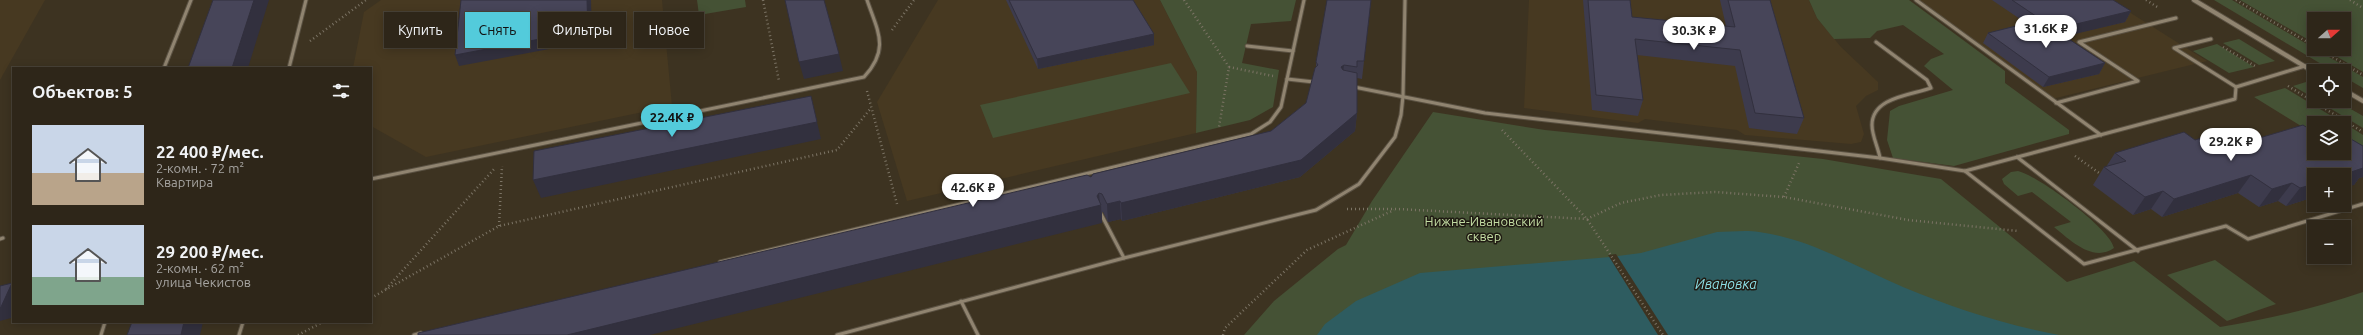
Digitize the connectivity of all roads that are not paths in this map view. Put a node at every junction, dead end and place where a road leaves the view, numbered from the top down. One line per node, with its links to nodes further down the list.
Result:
1 (191, 0): 14 (lane)
2 (306, 0): 15 (lane)
3 (867, 0): 29 (lane)
4 (1304, 0): 12 (lane)
5 (1405, 0): 21 (lane)
6 (1916, 0): 23 (lane)
7 (2194, 0): 13 (street)
8 (2176, 18): 23 (lane)
9 (2211, 39): 19 (lane)
10 (1876, 42): 26 (lane)
11 (1247, 46): 12 (lane)
12 (1293, 51): 16 (lane)
13 (2305, 66): 19 (lane)
14 (164, 67)
15 (289, 67)
16 (1287, 79): 17 (lane); 28 (lane)
17 (1314, 82)
18 (1350, 86): 21 (lane)
19 (2236, 88): 24 (lane)
20 (2351, 94): 22 (street)
21 (1403, 96): 26 (lane); 34 (lane)
22 (2363, 101)
23 (2056, 103): 24 (lane)
24 (2101, 135): 25 (lane)
25 (2017, 157): 27 (lane); 33 (lane)
26 (1880, 158): 27 (lane)
27 (1965, 171): 33 (lane)
28 (1083, 174): 30 (lane); 35 (lane)
29 (372, 179)
30 (1086, 180)
31 (2363, 204): 33 (lane)
32 (1101, 214): 34 (lane)
33 (2138, 251)
34 (1124, 258): 36 (lane)
35 (716, 263)
36 (961, 301): 43 (lane); 44 (lane)
37 (105, 323): 40 (lane)
38 (243, 323): 41 (lane)
39 (430, 331): 42 (lane)
40 (101, 335)
41 (239, 335)
42 (414, 335)
43 (837, 335)
44 (978, 335)

